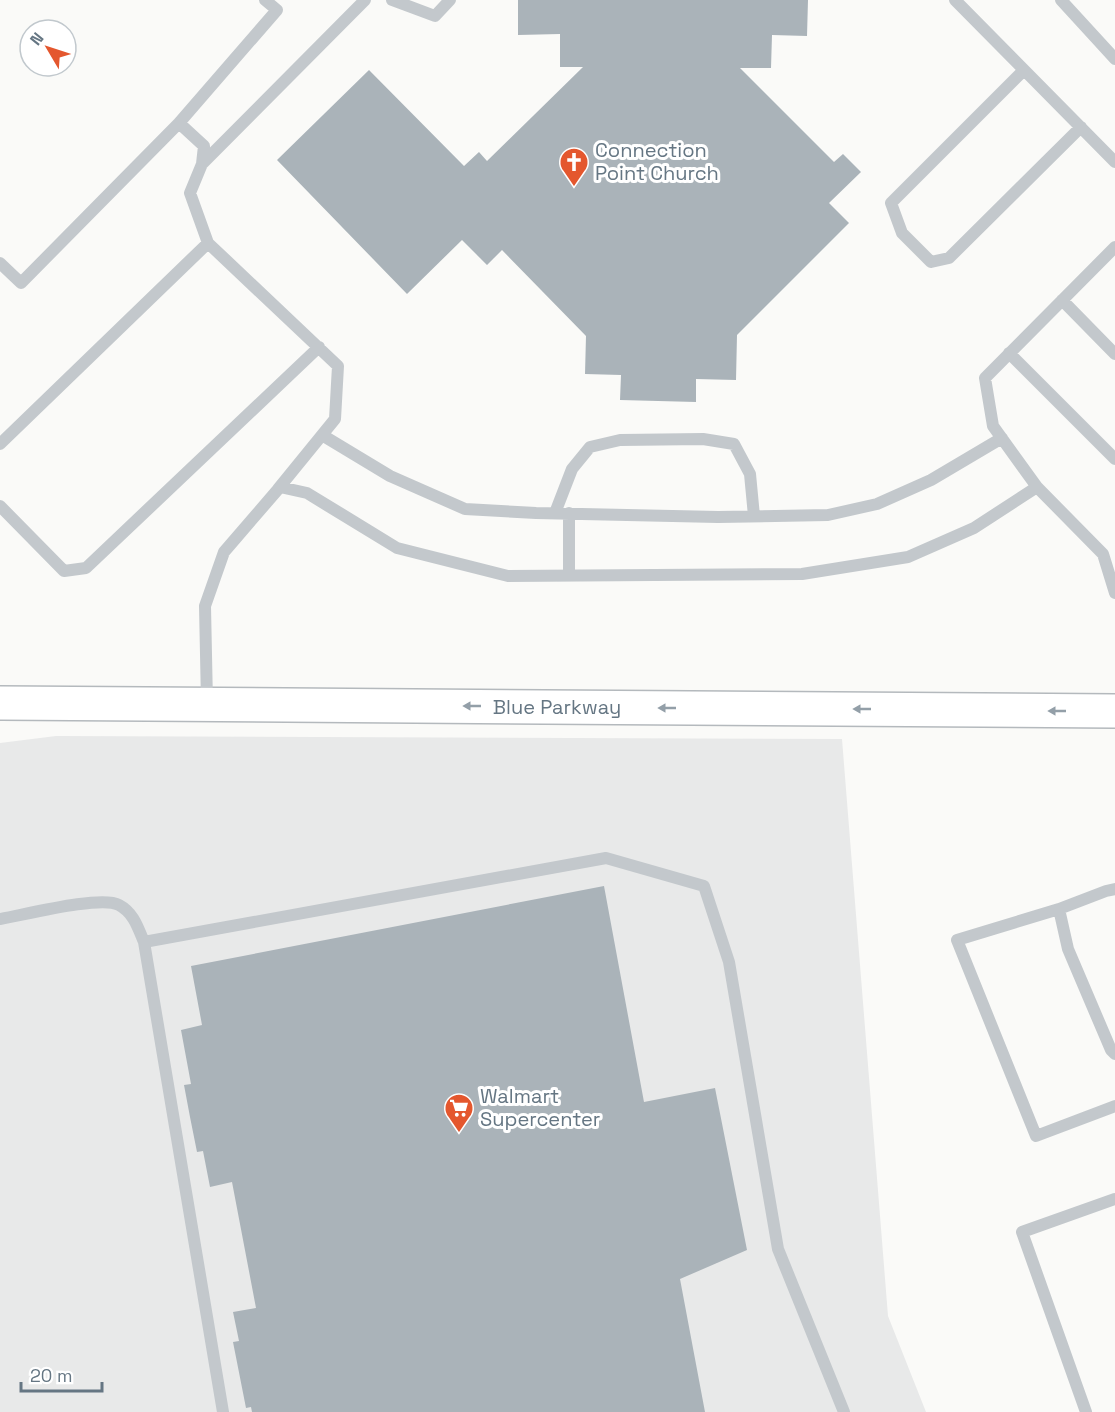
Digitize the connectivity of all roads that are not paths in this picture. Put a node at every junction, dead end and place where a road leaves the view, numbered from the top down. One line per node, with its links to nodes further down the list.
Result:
1 (265, 0): 9 (lane)
2 (365, 0): 12 (lane)
3 (392, 0): 4 (lane)
4 (450, 0)
5 (955, 0): 8 (lane)
6 (1061, 0): 7 (lane)
7 (1115, 58)
8 (1024, 70): 10 (lane); 10 (lane)
9 (179, 123): 12 (lane); 15 (lane)
10 (1081, 127): 11 (lane)
11 (1115, 162)
12 (202, 164): 13 (lane)
13 (208, 243): 17 (lane); 22 (lane)
14 (1115, 247): 16 (lane)
15 (0, 263)
16 (1062, 300): 18 (lane); 19 (lane)
17 (319, 347): 20 (lane); 26 (lane)
18 (1009, 353): 21 (lane); 23 (lane)
19 (1115, 354)
20 (322, 435): 25 (lane); 27 (lane)
21 (1002, 438): 24 (lane); 29 (lane)
22 (0, 444)
23 (1115, 459)
24 (1037, 487): 30 (lane); 31 (lane)
25 (278, 489): 30 (lane); 33 (lane)
26 (0, 506)
27 (555, 513): 28 (lane); 29 (lane)
28 (570, 513): 29 (lane); 30 (lane)
29 (754, 516)
30 (569, 575)
31 (1115, 593)
32 (0, 703): 33 (highway, Blue Parkway)
33 (207, 704): 34 (highway, Blue Parkway, one-way to 33)
34 (1115, 711)
35 (1115, 889): 36 (lane)
36 (1059, 909): 39 (lane); 40 (lane)
37 (0, 920): 38 (lane)
38 (144, 942): 42 (lane); 43 (lane)
39 (1115, 1054)
40 (1115, 1106)
41 (1115, 1199): 44 (lane)
42 (223, 1412)
43 (844, 1412)
44 (1086, 1412)

